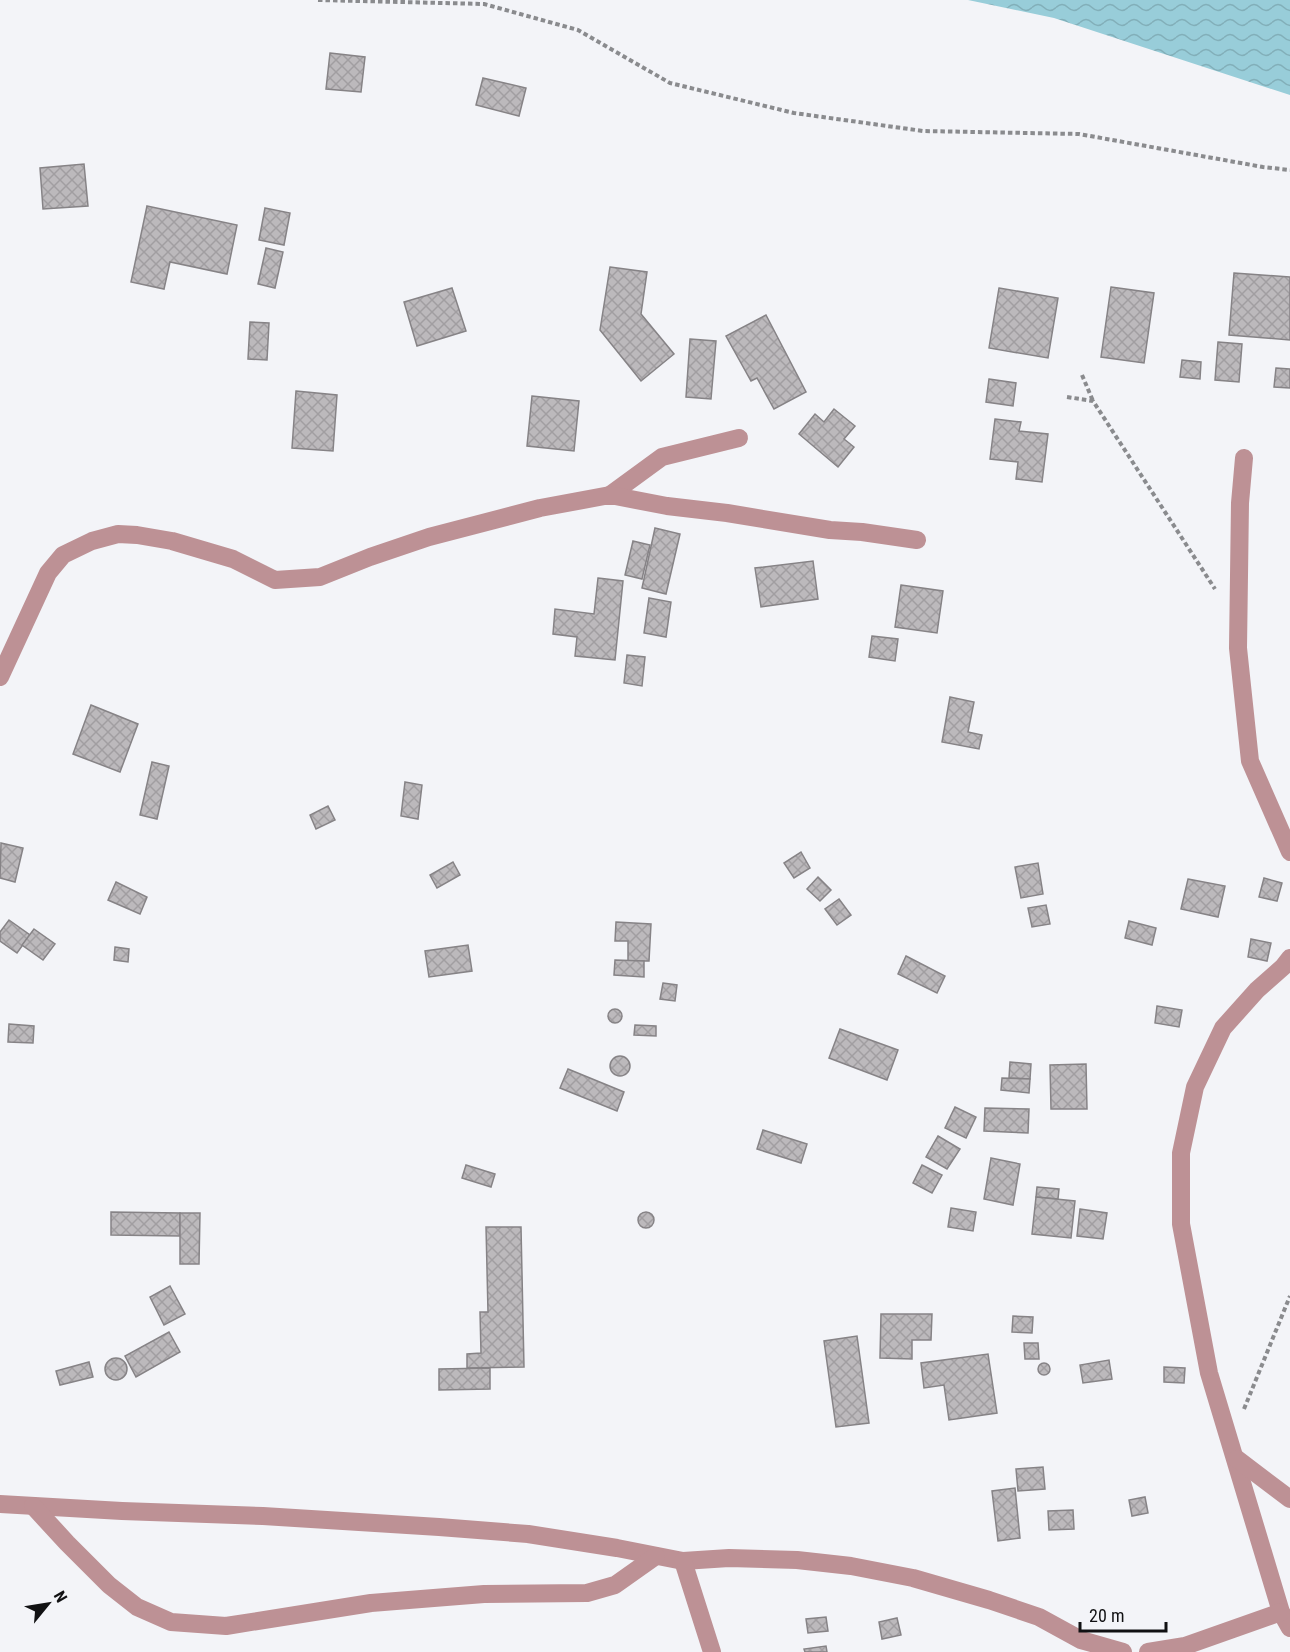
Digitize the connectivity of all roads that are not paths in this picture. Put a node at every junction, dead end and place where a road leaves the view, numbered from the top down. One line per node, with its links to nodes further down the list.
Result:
1 (739, 438): 3 (street)
2 (1244, 458): 6 (street)
3 (610, 495): 4 (street); 5 (street)
4 (917, 540)
5 (0, 677)
6 (1290, 852)
7 (1290, 958): 8 (street)
8 (1237, 1459): 9 (street); 14 (street)
9 (1290, 1499)
10 (0, 1504): 11 (street)
11 (33, 1506): 12 (street); 12 (street)
12 (656, 1556): 13 (street)
13 (682, 1561): 16 (street); 17 (street)
14 (1281, 1612): 15 (street); 18 (street)
15 (1290, 1628)
16 (712, 1652)
17 (1123, 1652)
18 (1148, 1652)

